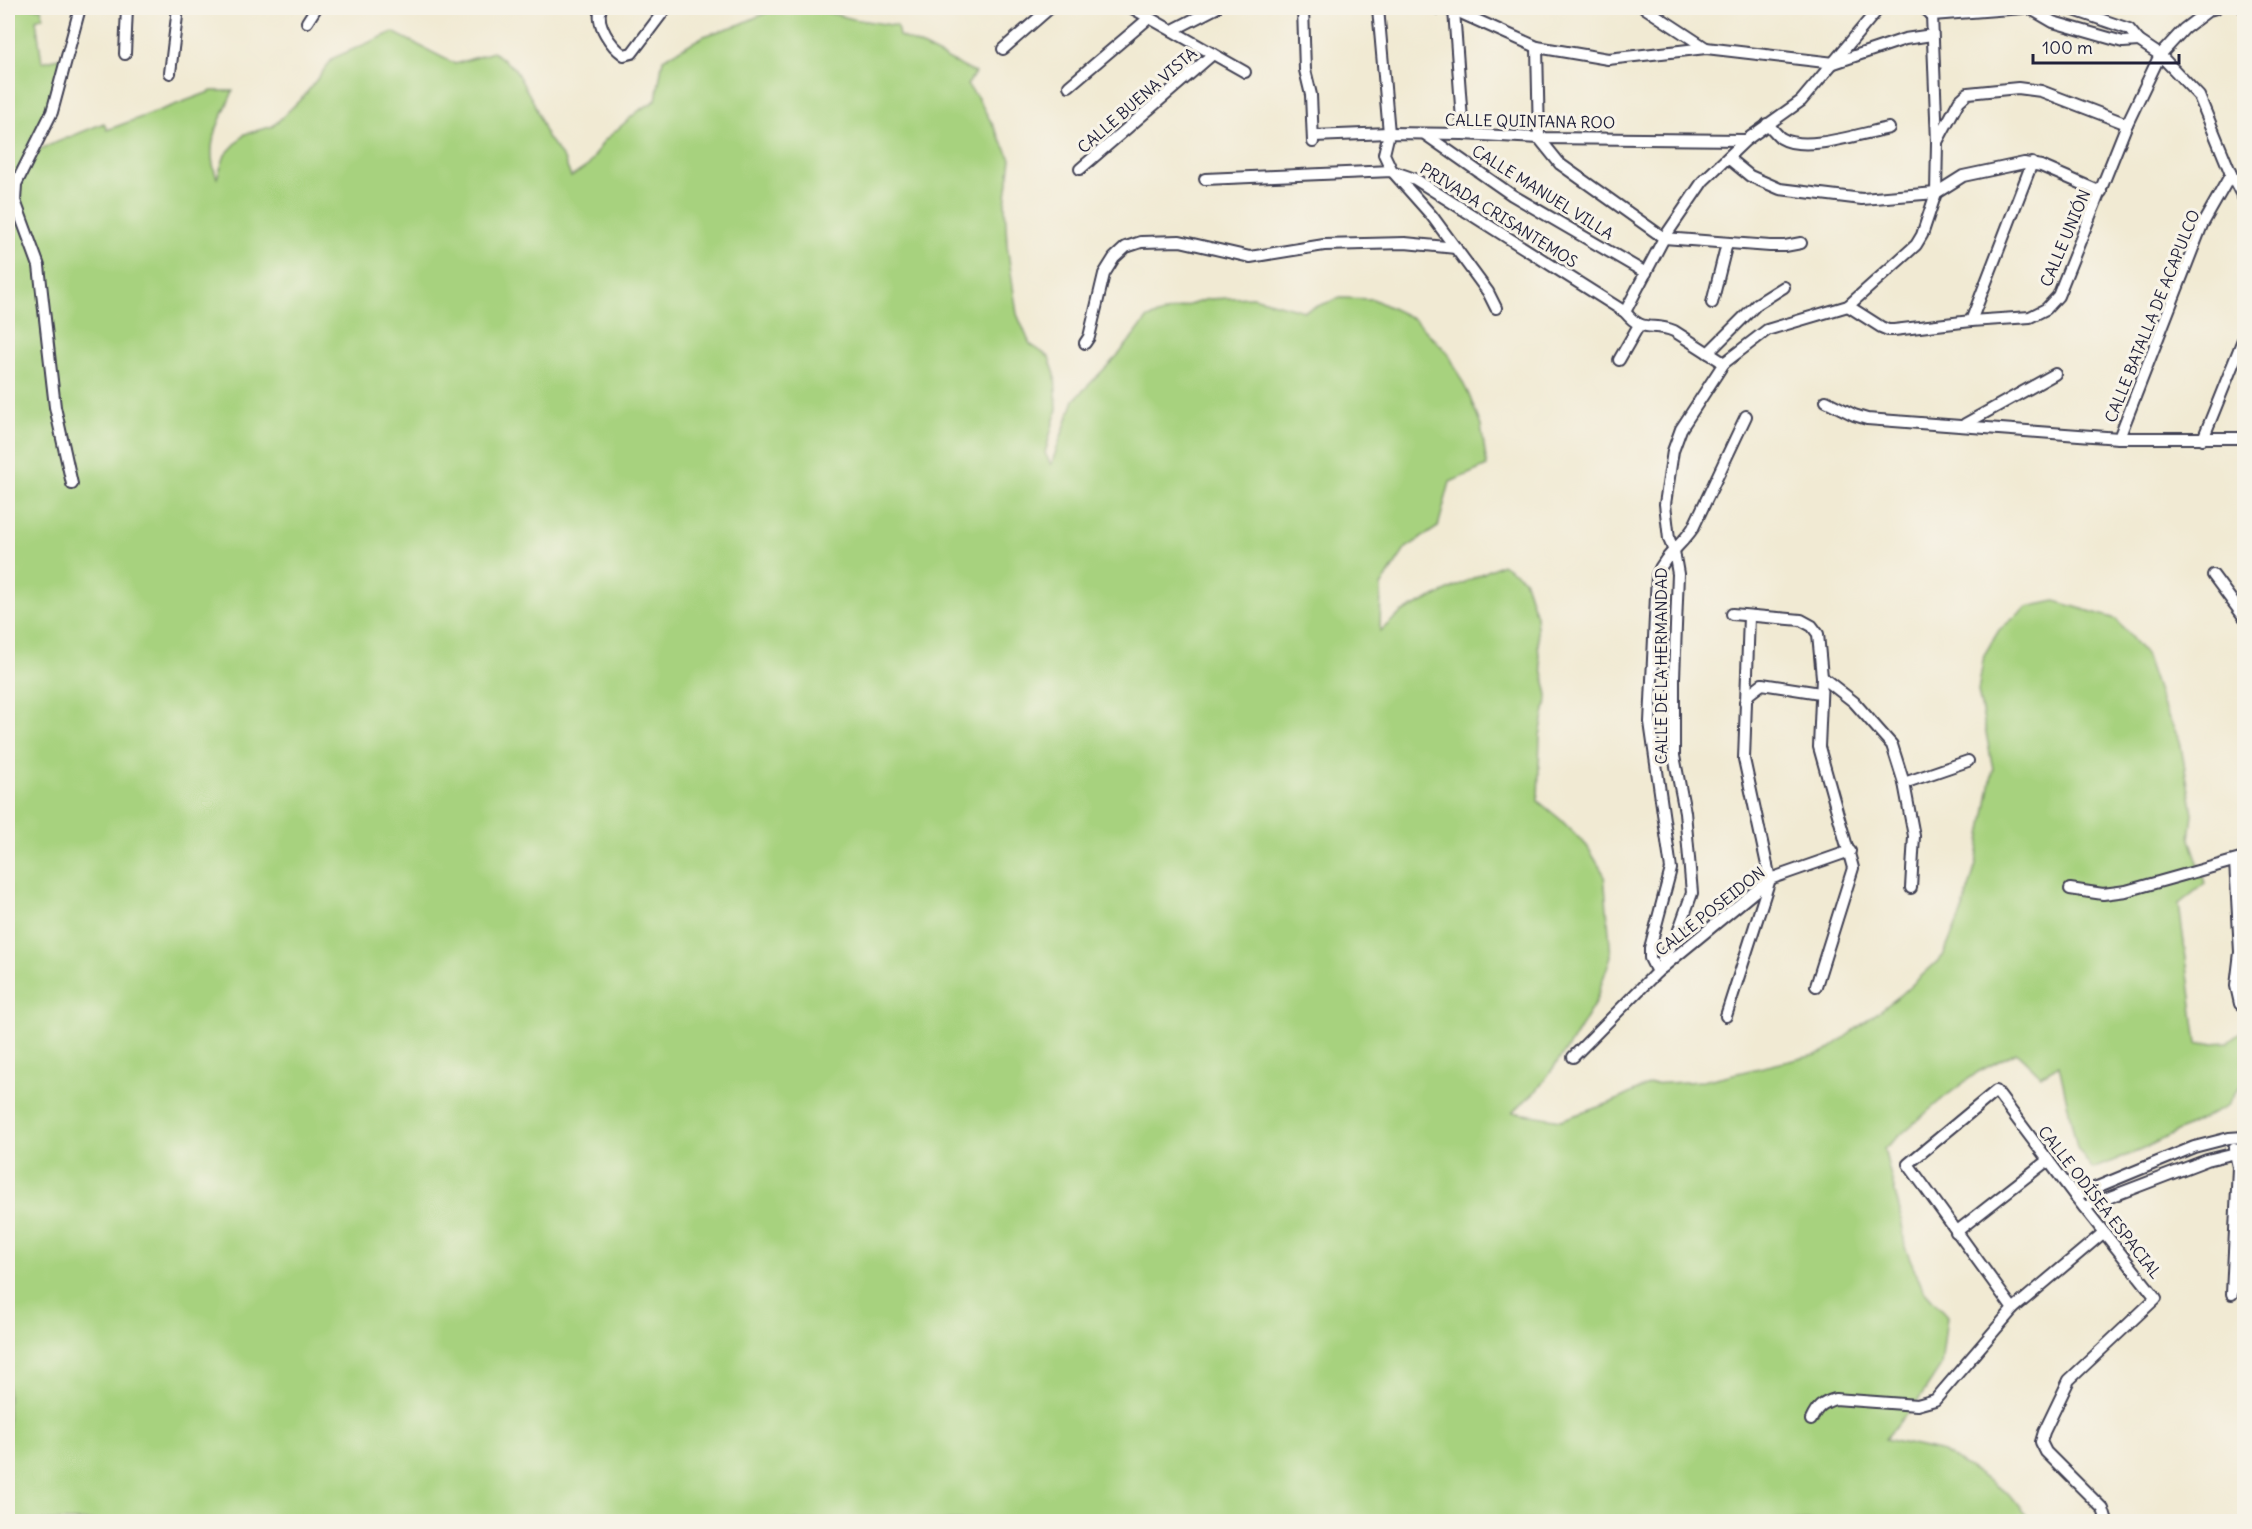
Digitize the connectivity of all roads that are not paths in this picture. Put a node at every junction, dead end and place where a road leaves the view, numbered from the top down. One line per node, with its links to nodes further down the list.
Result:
1 (80, 8): 78 (street)
2 (127, 8): 29 (street)
3 (178, 8): 34 (street)
4 (316, 8): 22 (street)
5 (600, 8): 6 (street)
6 (666, 8)
7 (1050, 8): 28 (street)
8 (1132, 8): 21 (street)
9 (1216, 8): 23 (street)
10 (1303, 8): 39 (street, CALLE QUINTANA ROO)
11 (1378, 8): 39 (street)
12 (1435, 8): 19 (street)
13 (1645, 8): 27 (street)
14 (1879, 8): 32 (street)
15 (2023, 8): 20 (street)
16 (2029, 8): 25 (street)
17 (2068, 8): 25 (street)
18 (2216, 8): 31 (street, CALLE UNIÓN)
19 (1454, 10): 26 (street); 41 (street, CALLE MANUEL VILLA)
20 (1928, 11): 24 (street)
21 (1149, 18): 23 (street); 35 (street)
22 (307, 22)
23 (1173, 30): 30 (street)
24 (1932, 35): 32 (street); 44 (street)
25 (2139, 41): 31 (street)
26 (1537, 46): 27 (street); 42 (street)
27 (1706, 48): 32 (street)
28 (1003, 49)
29 (125, 54)
30 (1213, 54): 33 (street); 47 (street, CALLE BUENA VISTA)
31 (2160, 55): 37 (street, CALLE UNIÓN); 49 (street)
32 (1834, 63): 36 (street)
33 (1245, 72)
34 (170, 73)
35 (1069, 86)
36 (1767, 124): 38 (street); 43 (street)
37 (2127, 124): 44 (street); 51 (street, CALLE UNIÓN)
38 (1889, 128)
39 (1389, 133): 40 (street, CALLE QUINTANA ROO); 48 (street)
40 (1425, 134): 41 (street, CALLE QUINTANA ROO); 58 (street, CALLE MANUEL VILLA)
41 (1462, 134): 42 (street, CALLE QUINTANA ROO)
42 (1539, 138): 43 (street, CALLE QUINTANA ROO); 54 (street)
43 (1746, 140): 45 (street)
44 (1937, 142): 52 (street)
45 (1728, 158): 52 (street); 54 (street)
46 (2032, 164): 51 (street); 52 (street); 64 (street)
47 (1080, 169)
48 (1392, 171): 50 (street, PRIVADA CRISANTEMOS); 57 (street); 63 (street, PRIVADA CRISANTEMOS)
49 (2231, 174): 53 (street); 75 (street, CALLE BATALLA DE ACAPULCO)
50 (1205, 179)
51 (2101, 192): 64 (street, CALLE UNIÓN)
52 (1936, 193): 61 (street)
53 (2244, 199)
54 (1664, 238): 55 (street); 58 (street)
55 (1727, 243): 56 (street); 60 (street)
56 (1801, 243)
57 (1456, 248): 62 (street); 67 (street)
58 (1646, 273): 63 (street)
59 (1784, 287): 68 (street)
60 (1712, 303)
61 (1848, 306): 64 (street, CALLE UNIÓN); 70 (street, CALLE DE LA HERMANDAD)
62 (1496, 308)
63 (1625, 312): 65 (street)
64 (1971, 321)
65 (1639, 325): 68 (street); 69 (street)
66 (2244, 336): 77 (street)
67 (1085, 343)
68 (1708, 352): 70 (street)
69 (1619, 360)
70 (1724, 363): 79 (street, CALLE DE LA HERMANDAD)
71 (2055, 374): 74 (street)
72 (1826, 401): 74 (street)
73 (1746, 416): 79 (street)
74 (1965, 424): 75 (street)
75 (2119, 438): 77 (street)
76 (2244, 438): 77 (street)
77 (2203, 439)
78 (72, 484)
79 (1674, 551): 85 (street); 86 (street, CALLE DE LA HERMANDAD)
80 (2213, 575): 83 (street)
81 (1732, 614): 82 (street)
82 (1749, 616): 84 (street); 88 (street)
83 (2244, 617)
84 (1822, 677): 87 (street); 90 (street)
85 (1653, 678): 86 (street); 96 (street)
86 (1674, 678): 96 (street, CALLE DE LA HERMANDAD)
87 (1820, 693): 88 (street); 91 (street)
88 (1744, 702): 93 (street)
89 (1968, 761): 90 (street)
90 (1904, 783): 94 (street)
91 (1850, 851): 93 (street, CALLE POSEIDON); 97 (street)
92 (2240, 859): 95 (street); 98 (street)
93 (1770, 879): 96 (street, CALLE POSEIDON); 100 (street)
94 (1911, 888)
95 (2070, 889)
96 (1660, 969): 101 (street, CALLE POSEIDON)
97 (1816, 986)
98 (2240, 986): 99 (street)
99 (2244, 1006)
100 (1726, 1016)
101 (1573, 1057)
102 (2244, 1137): 103 (street)
103 (2229, 1138): 104 (street); 106 (street)
104 (2240, 1151): 107 (street); 110 (street)
105 (2048, 1160): 106 (street, CALLE ODÍSEA ESPACIAL); 108 (street); 108 (street, CALLE ODÍSEA ESPACIAL)
106 (2075, 1196): 107 (street, CALLE ODÍSEA ESPACIAL)
107 (2084, 1207): 109 (street, CALLE ODÍSEA ESPACIAL)
108 (1956, 1232): 111 (street)
109 (2103, 1233): 111 (street); 113 (street, CALLE ODÍSEA ESPACIAL)
110 (2232, 1294)
111 (2013, 1309): 112 (street)
112 (1811, 1420)
113 (2107, 1521)

